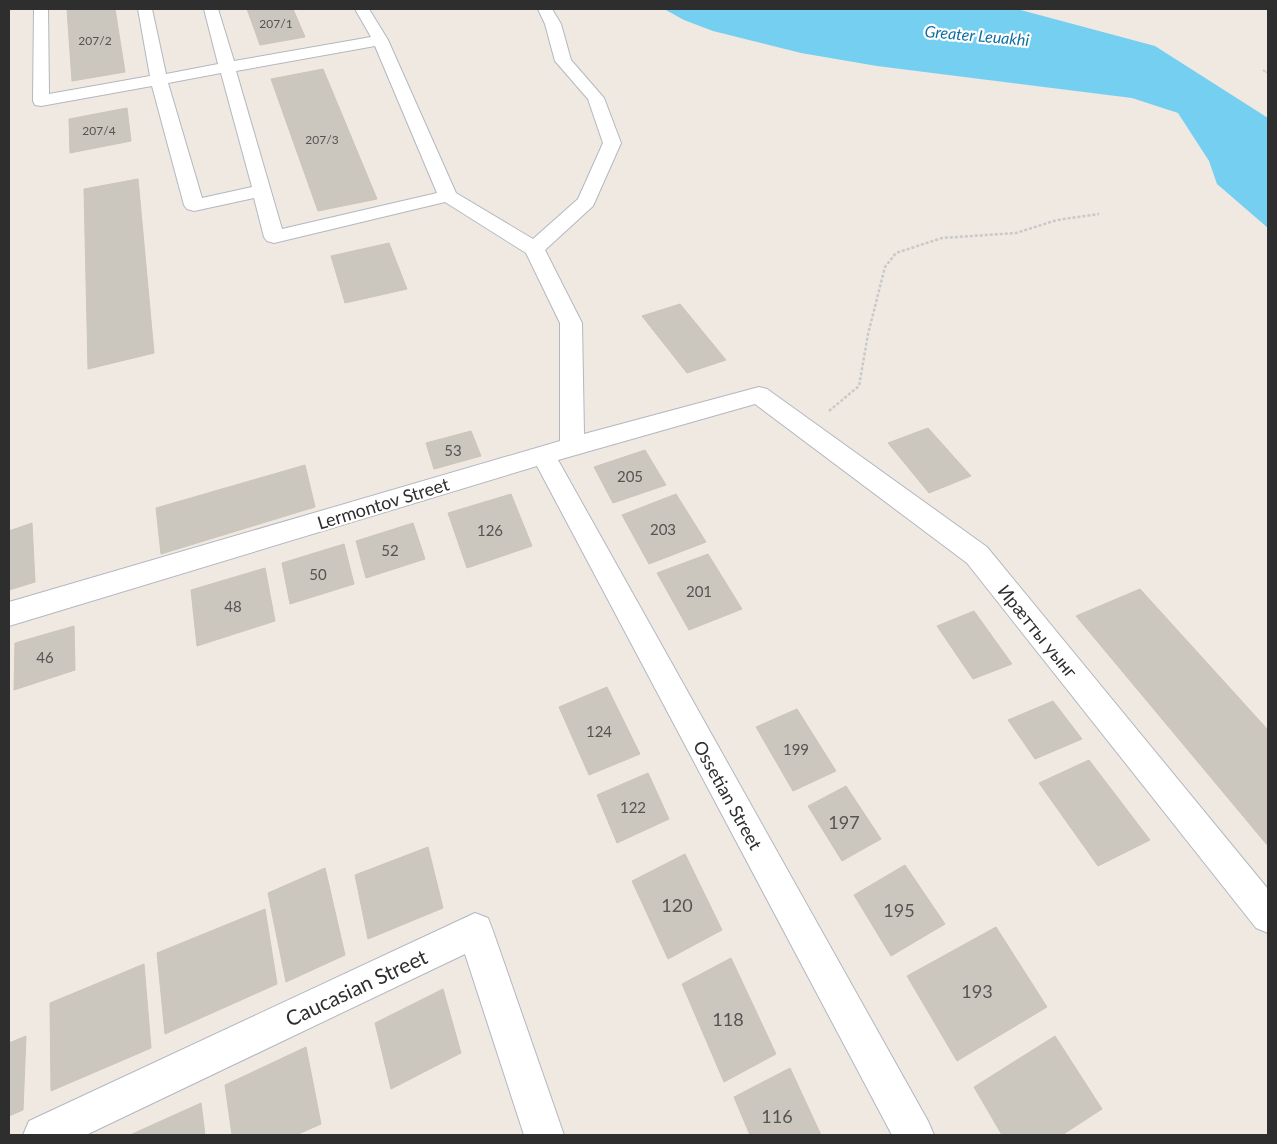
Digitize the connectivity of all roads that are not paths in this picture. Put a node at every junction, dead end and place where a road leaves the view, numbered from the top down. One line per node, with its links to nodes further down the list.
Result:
1 (41, 9): 8 (street)
2 (145, 9): 8 (street)
3 (211, 9): 7 (street)
4 (362, 9): 6 (street)
5 (544, 9): 11 (street)
6 (380, 40): 7 (street); 10 (street)
7 (229, 67): 8 (street); 9 (street)
8 (159, 80): 9 (street)
9 (262, 191): 10 (street)
10 (448, 196): 11 (street)
11 (534, 249): 13 (street)
12 (759, 395): 13 (street, Lermontov Street); 15 (street, Ирæтты уынг)
13 (557, 451): 14 (street, Lermontov Street); 18 (street, Ossetian Street)
14 (9, 614)
15 (1268, 916)
16 (42, 1135): 17 (street, Caucasian Street)
17 (544, 1135)
18 (914, 1135)

